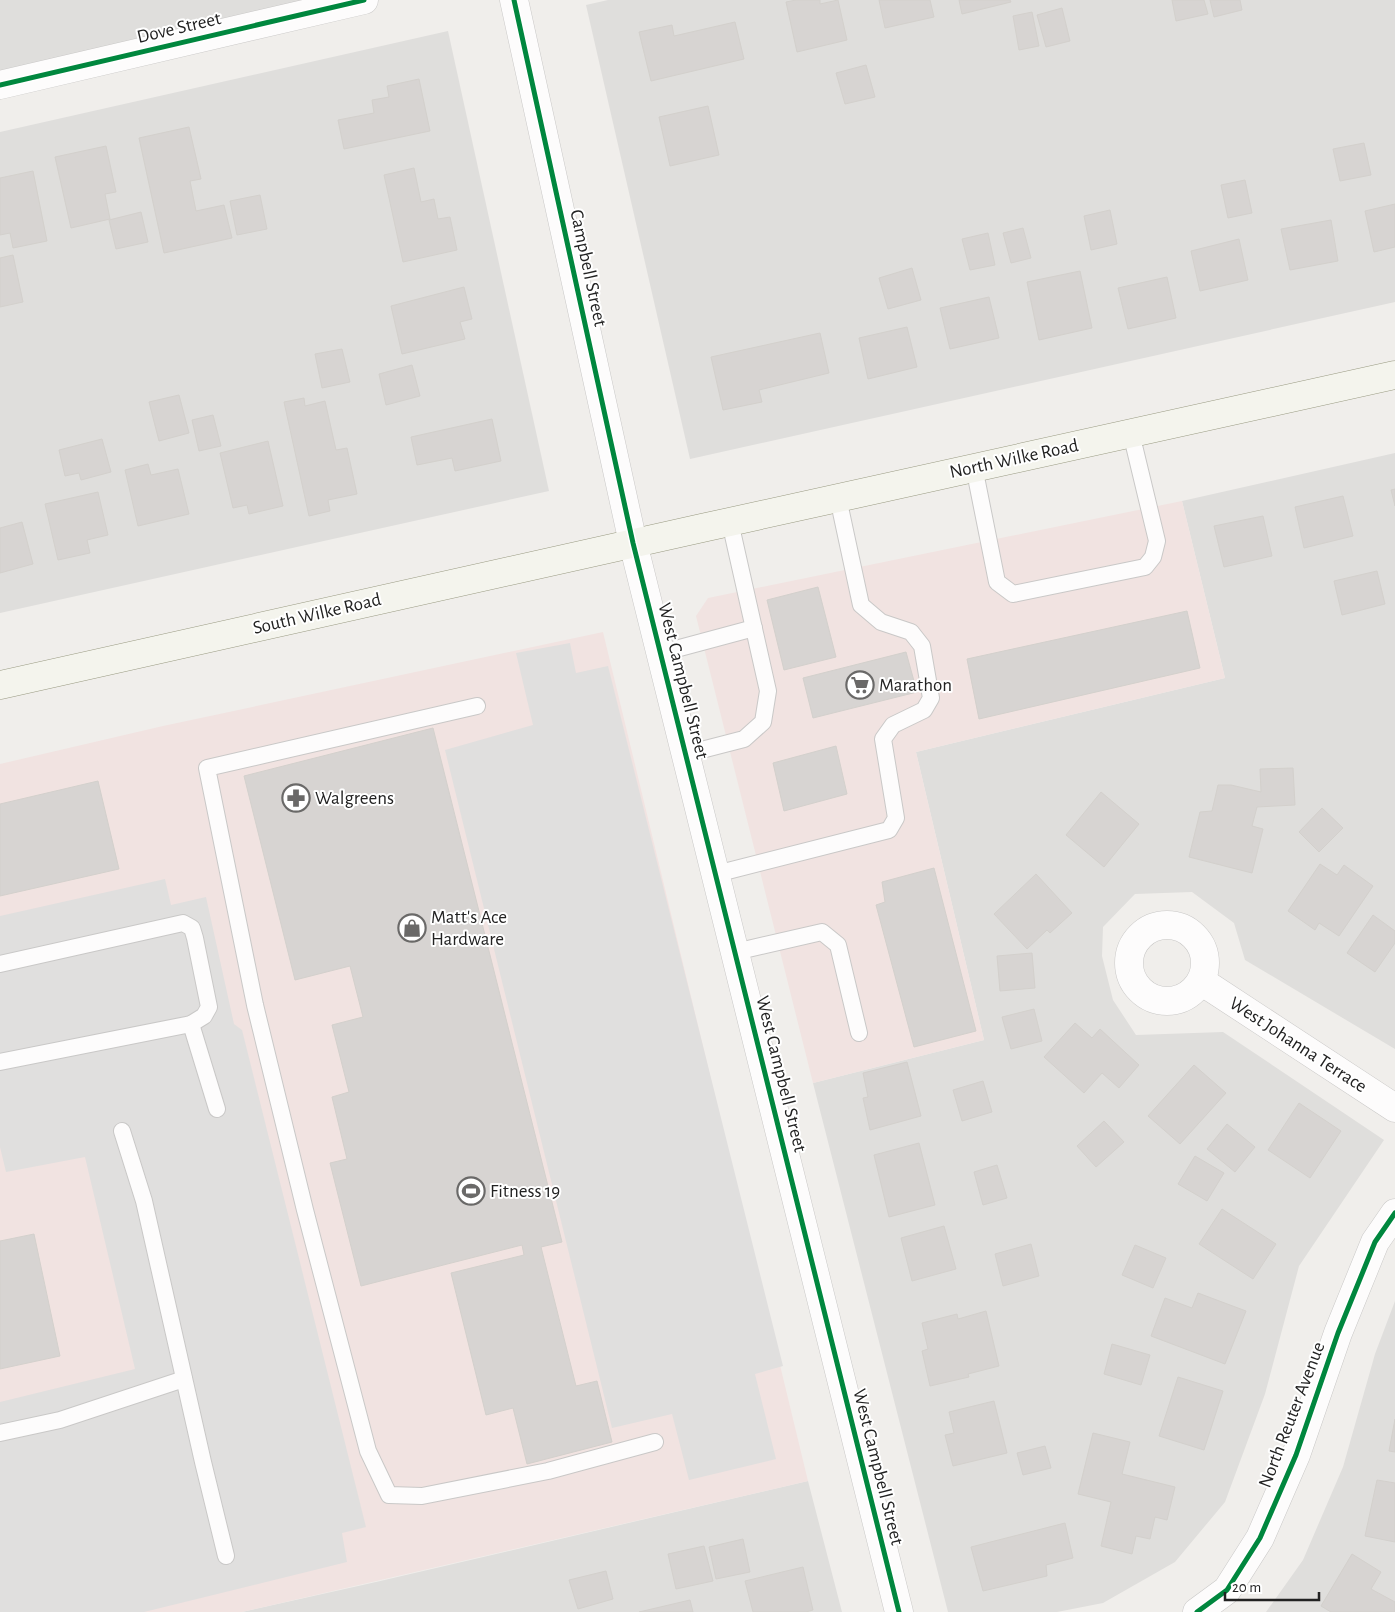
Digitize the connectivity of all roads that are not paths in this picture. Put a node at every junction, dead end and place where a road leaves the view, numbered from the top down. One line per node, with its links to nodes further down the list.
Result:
1 (364, 0): 3 (street, Dove Street)
2 (514, 0): 9 (street, Campbell Street)
3 (0, 85)
4 (1395, 375): 5 (main road, North Wilke Road)
5 (1131, 433): 6 (main road, North Wilke Road); 6 (lane)
6 (974, 467): 7 (main road, North Wilke Road)
7 (838, 498): 8 (main road, North Wilke Road); 15 (lane)
8 (730, 522): 9 (main road, North Wilke Road); 10 (lane)
9 (634, 543): 11 (street, West Campbell Street); 12 (main road, South Wilke Road)
10 (754, 628): 11 (lane); 14 (lane)
11 (661, 653): 14 (street, West Campbell Street)
12 (0, 685)
13 (478, 706): 28 (lane)
14 (686, 754): 15 (street, West Campbell Street)
15 (716, 874): 16 (street, West Campbell Street)
16 (735, 952): 20 (lane); 30 (street, West Campbell Street)
17 (0, 964): 19 (lane)
18 (1201, 981): 22 (street, West Johanna Terrace)
19 (191, 1024): 21 (lane); 23 (lane)
20 (859, 1033)
21 (0, 1062)
22 (1395, 1108)
23 (217, 1109)
24 (122, 1131): 26 (lane)
25 (1395, 1213): 31 (street, North Reuter Avenue)
26 (184, 1379): 27 (lane); 29 (lane)
27 (0, 1433)
28 (655, 1442)
29 (226, 1556)
30 (899, 1612)
31 (1197, 1612)

